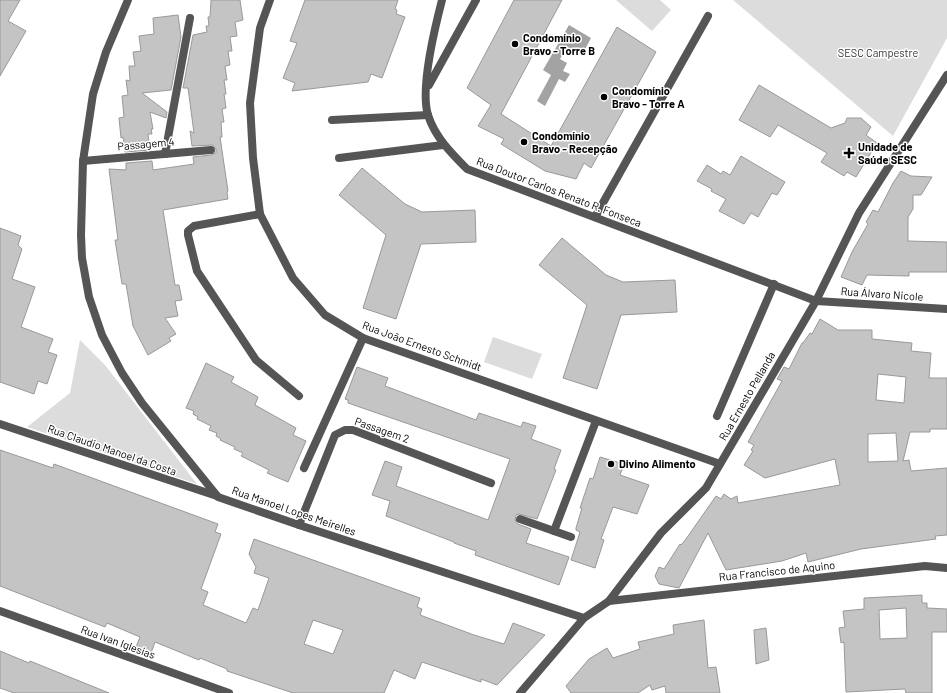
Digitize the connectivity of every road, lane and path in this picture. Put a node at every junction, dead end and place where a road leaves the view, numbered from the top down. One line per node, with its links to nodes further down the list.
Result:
1 (128, 0): 15 (street, Rua Manoel Lopes Meirelles)
2 (270, 0): 16 (street, Rua João Ernesto Schmidt)
3 (442, 0): 8 (street, Rua Doutor Carlos Renato R. Fonseca)
4 (476, 0): 8 (street)
5 (708, 16): 17 (street)
6 (190, 18): 13 (street)
7 (947, 75): 19 (street, Rua Ernesto Pellanda)
8 (427, 88): 9 (street, Rua Doutor Carlos Renato R. Fonseca)
9 (428, 115): 10 (street); 11 (street, Rua Doutor Carlos Renato R. Fonseca)
10 (332, 120)
11 (443, 145): 14 (street); 17 (street, Rua Doutor Carlos Renato R. Fonseca)
12 (211, 150): 13 (street, Passagem 4)
13 (165, 154): 15 (street, Passagem 4)
14 (339, 158)
15 (83, 161): 29 (street, Rua Manoel Lopes Meirelles)
16 (260, 214): 21 (street, Rua João Ernesto Schmidt); 22 (street)
17 (595, 217): 18 (street, Rua Doutor Carlos Renato R. Fonseca)
18 (774, 284): 19 (street, Rua Doutor Carlos Renato R. Fonseca); 23 (street)
19 (816, 301): 20 (street, Rua Álvaro Nicole); 26 (street, Rua Ernesto Pellanda)
20 (947, 309)
21 (362, 338): 24 (street, Rua João Ernesto Schmidt); 27 (street)
22 (298, 396)
23 (717, 416)
24 (596, 421): 26 (street, Rua João Ernesto Schmidt); 32 (street)
25 (0, 424): 29 (street, Rua Claudio Manoel da Costa)
26 (720, 464): 35 (street, Rua Ernesto Pellanda)
27 (304, 468)
28 (491, 482): 31 (street, Passagem 2)
29 (218, 497): 31 (street, Rua Manoel Lopes Meirelles)
30 (520, 520): 32 (street)
31 (299, 525): 37 (street, Rua Manoel Lopes Meirelles)
32 (554, 531): 33 (street)
33 (571, 537)
34 (947, 568): 35 (street, Rua Francisco de Aquino)
35 (609, 601): 37 (street, Rua Ernesto Pellanda)
36 (0, 611): 38 (street, Rua Ivan Iglesias)
37 (584, 618): 39 (street, Rua Ernesto Pellanda)
38 (229, 693)
39 (520, 693)

